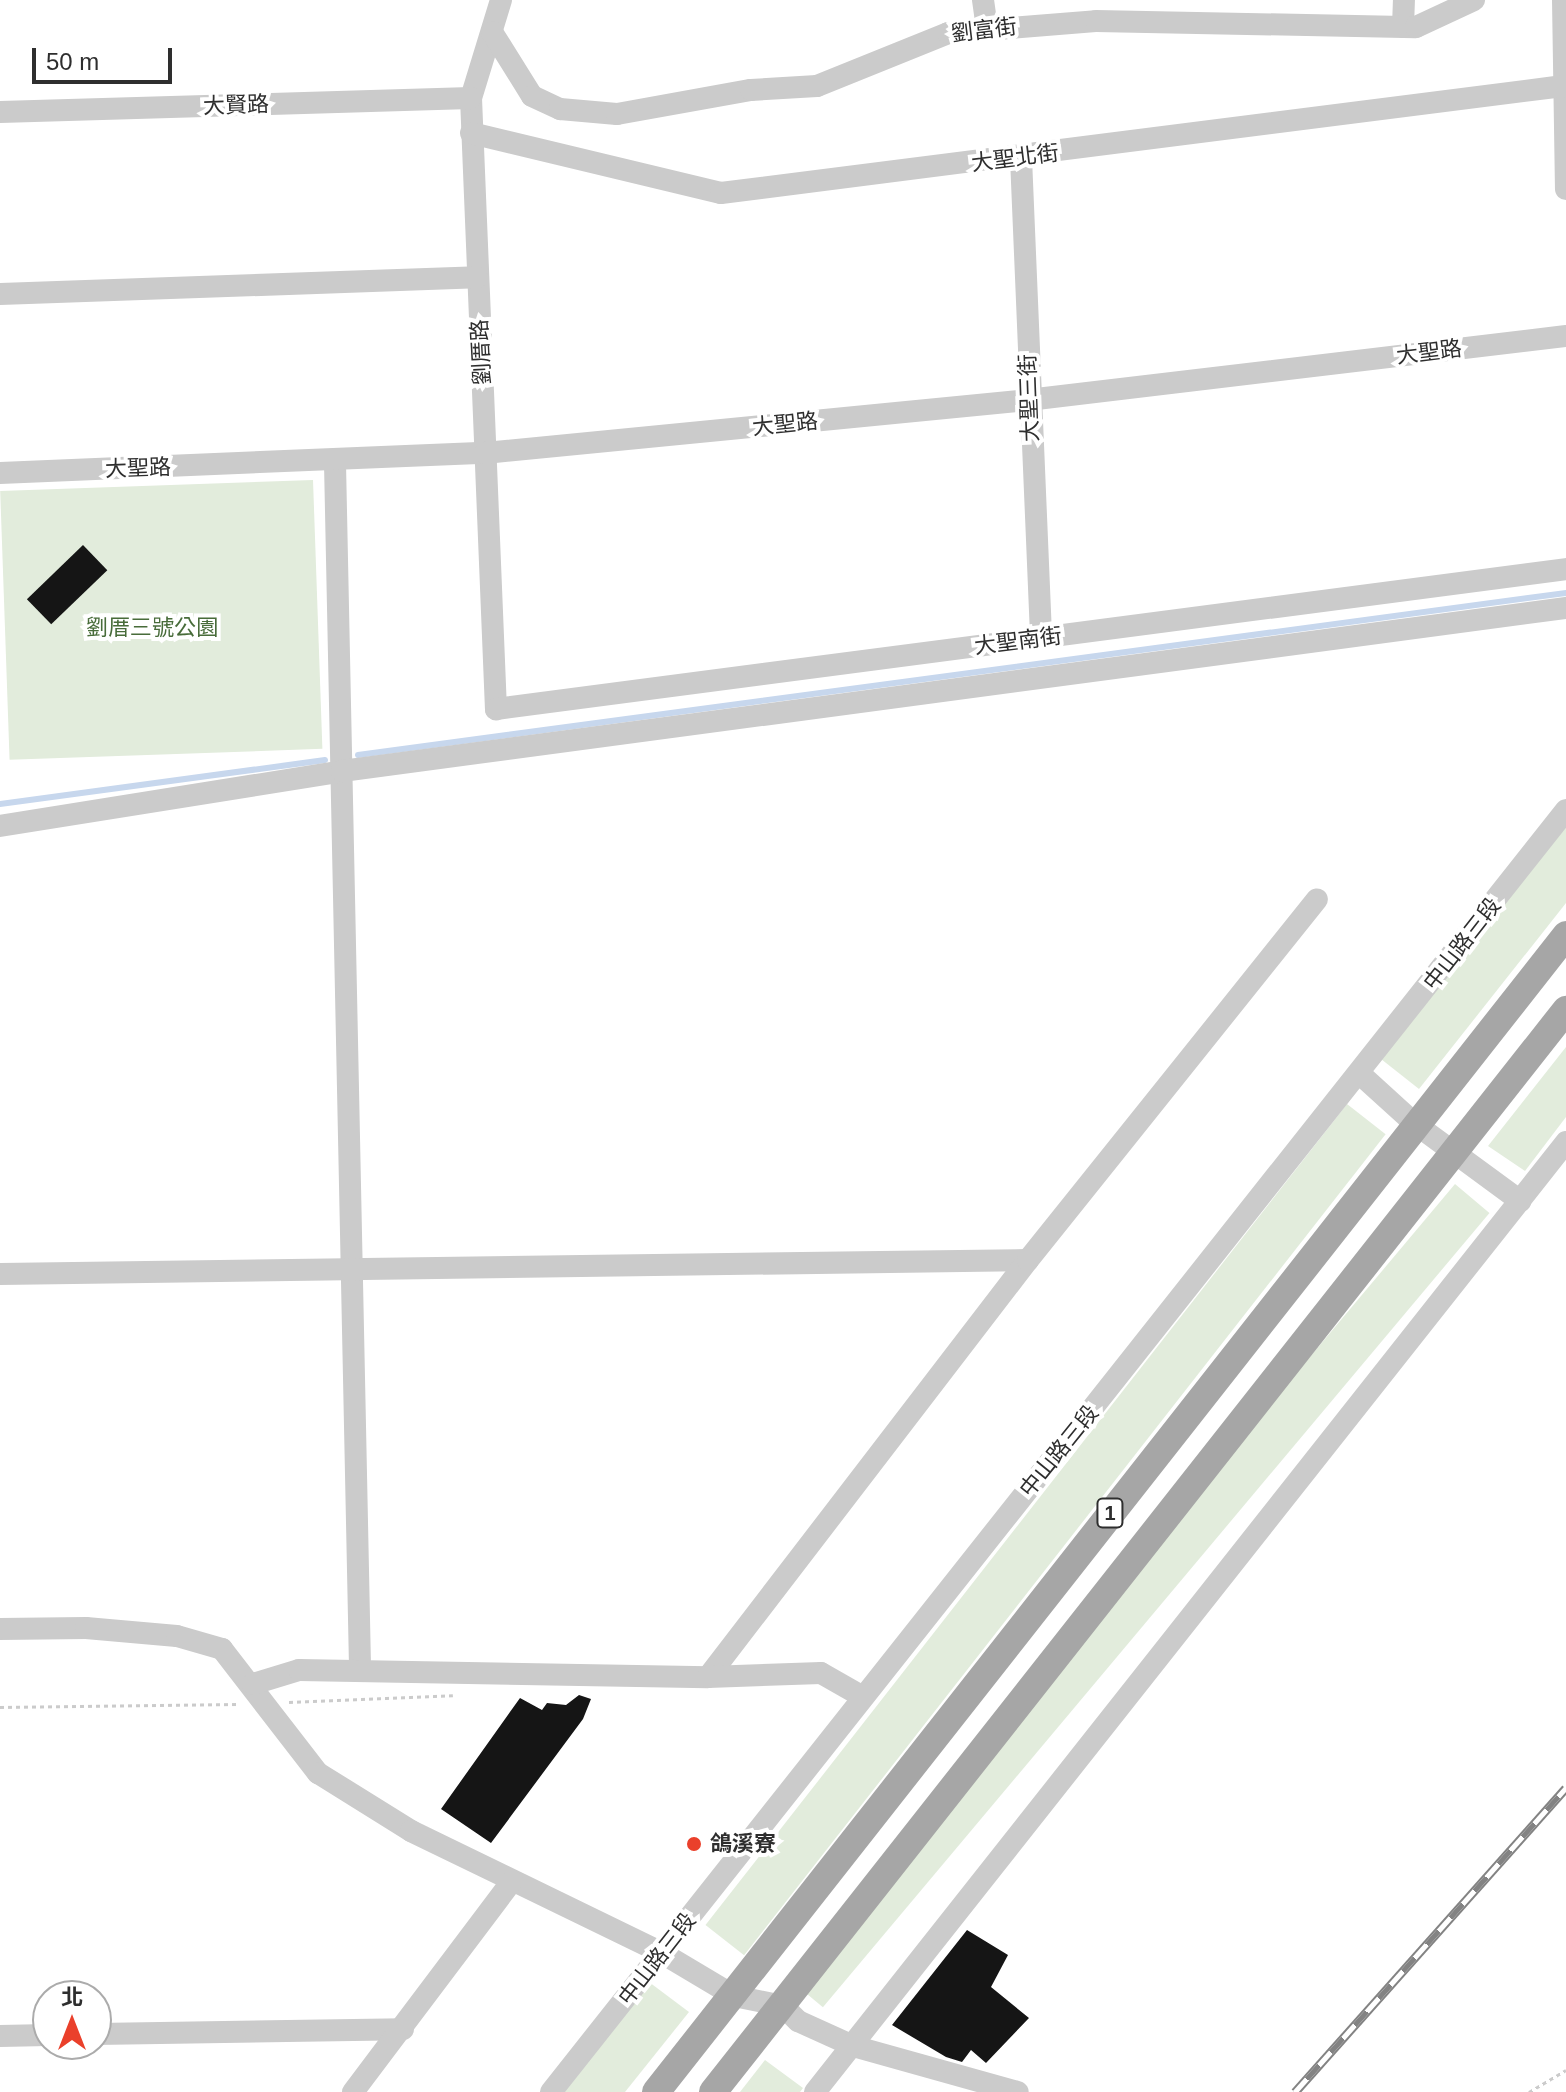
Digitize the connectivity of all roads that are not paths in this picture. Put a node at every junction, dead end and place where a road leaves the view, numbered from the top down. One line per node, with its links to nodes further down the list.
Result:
1 (501, 0): 10 (street, 劉厝路)
2 (983, 0): 9 (street)
3 (1308, 0): 7 (street)
4 (1404, 0): 8 (street)
5 (1474, 0): 8 (street, 劉富街)
6 (1563, 0): 11 (street)
7 (1307, 23): 8 (street, 劉富街); 9 (street, 劉富街)
8 (1403, 27)
9 (987, 29): 10 (street, 劉富街)
10 (492, 32): 12 (street, 劉厝路)
11 (1563, 86): 15 (street, 大聖北街); 16 (street)
12 (471, 98): 13 (street, 大賢路); 14 (street, 劉厝路)
13 (0, 112)
14 (471, 133): 15 (street, 大聖北街); 17 (street, 劉厝路)
15 (1021, 158): 20 (street, 大聖三街)
16 (1566, 189)
17 (477, 277): 18 (street); 21 (street, 劉厝路)
18 (0, 294)
19 (1566, 336): 20 (street, 大聖路)
20 (1028, 400): 21 (street, 大聖路); 26 (street, 大聖三街)
21 (485, 453): 22 (street, 大聖路); 27 (street, 劉厝路)
22 (335, 463): 23 (street, 大聖路); 28 (street)
23 (0, 473)
24 (1566, 569): 26 (street, 大聖南街)
25 (1566, 608): 28 (street)
26 (1041, 638): 27 (street, 大聖南街)
27 (496, 709)
28 (342, 771): 30 (street); 40 (street)
29 (1566, 810): 34 (street, 中山路三段)
30 (0, 826)
31 (1317, 899): 39 (street)
32 (1566, 935): 35 (main road, 1)
33 (1566, 1010): 37 (main road, 1)
34 (1360, 1074): 35 (street); 46 (street, 中山路三段)
35 (1414, 1123): 37 (street); 49 (main road, 1)
36 (1566, 1142): 38 (street)
37 (1453, 1153): 38 (street); 50 (main road, 1)
38 (1520, 1201): 55 (street)
39 (1028, 1260): 40 (street); 44 (street)
40 (354, 1269): 41 (street); 43 (street)
41 (0, 1274)
42 (0, 1629): 45 (street)
43 (360, 1669): 44 (street); 45 (street)
44 (708, 1677): 46 (street)
45 (258, 1694): 47 (street)
46 (863, 1697): 48 (street, 中山路三段)
47 (512, 1881): 48 (street); 51 (street)
48 (662, 1953): 49 (street); 57 (street, 中山路三段)
49 (734, 1996): 50 (street); 58 (main road, 1)
50 (783, 2006): 55 (street); 59 (main road, 1)
51 (403, 2029): 52 (street); 56 (street)
52 (112, 2034)
53 (32, 2035): 54 (street)
54 (0, 2036)
55 (853, 2046): 60 (street); 61 (street)
56 (353, 2092)
57 (551, 2092)
58 (656, 2092)
59 (713, 2092)
60 (815, 2092)
61 (1018, 2092)

